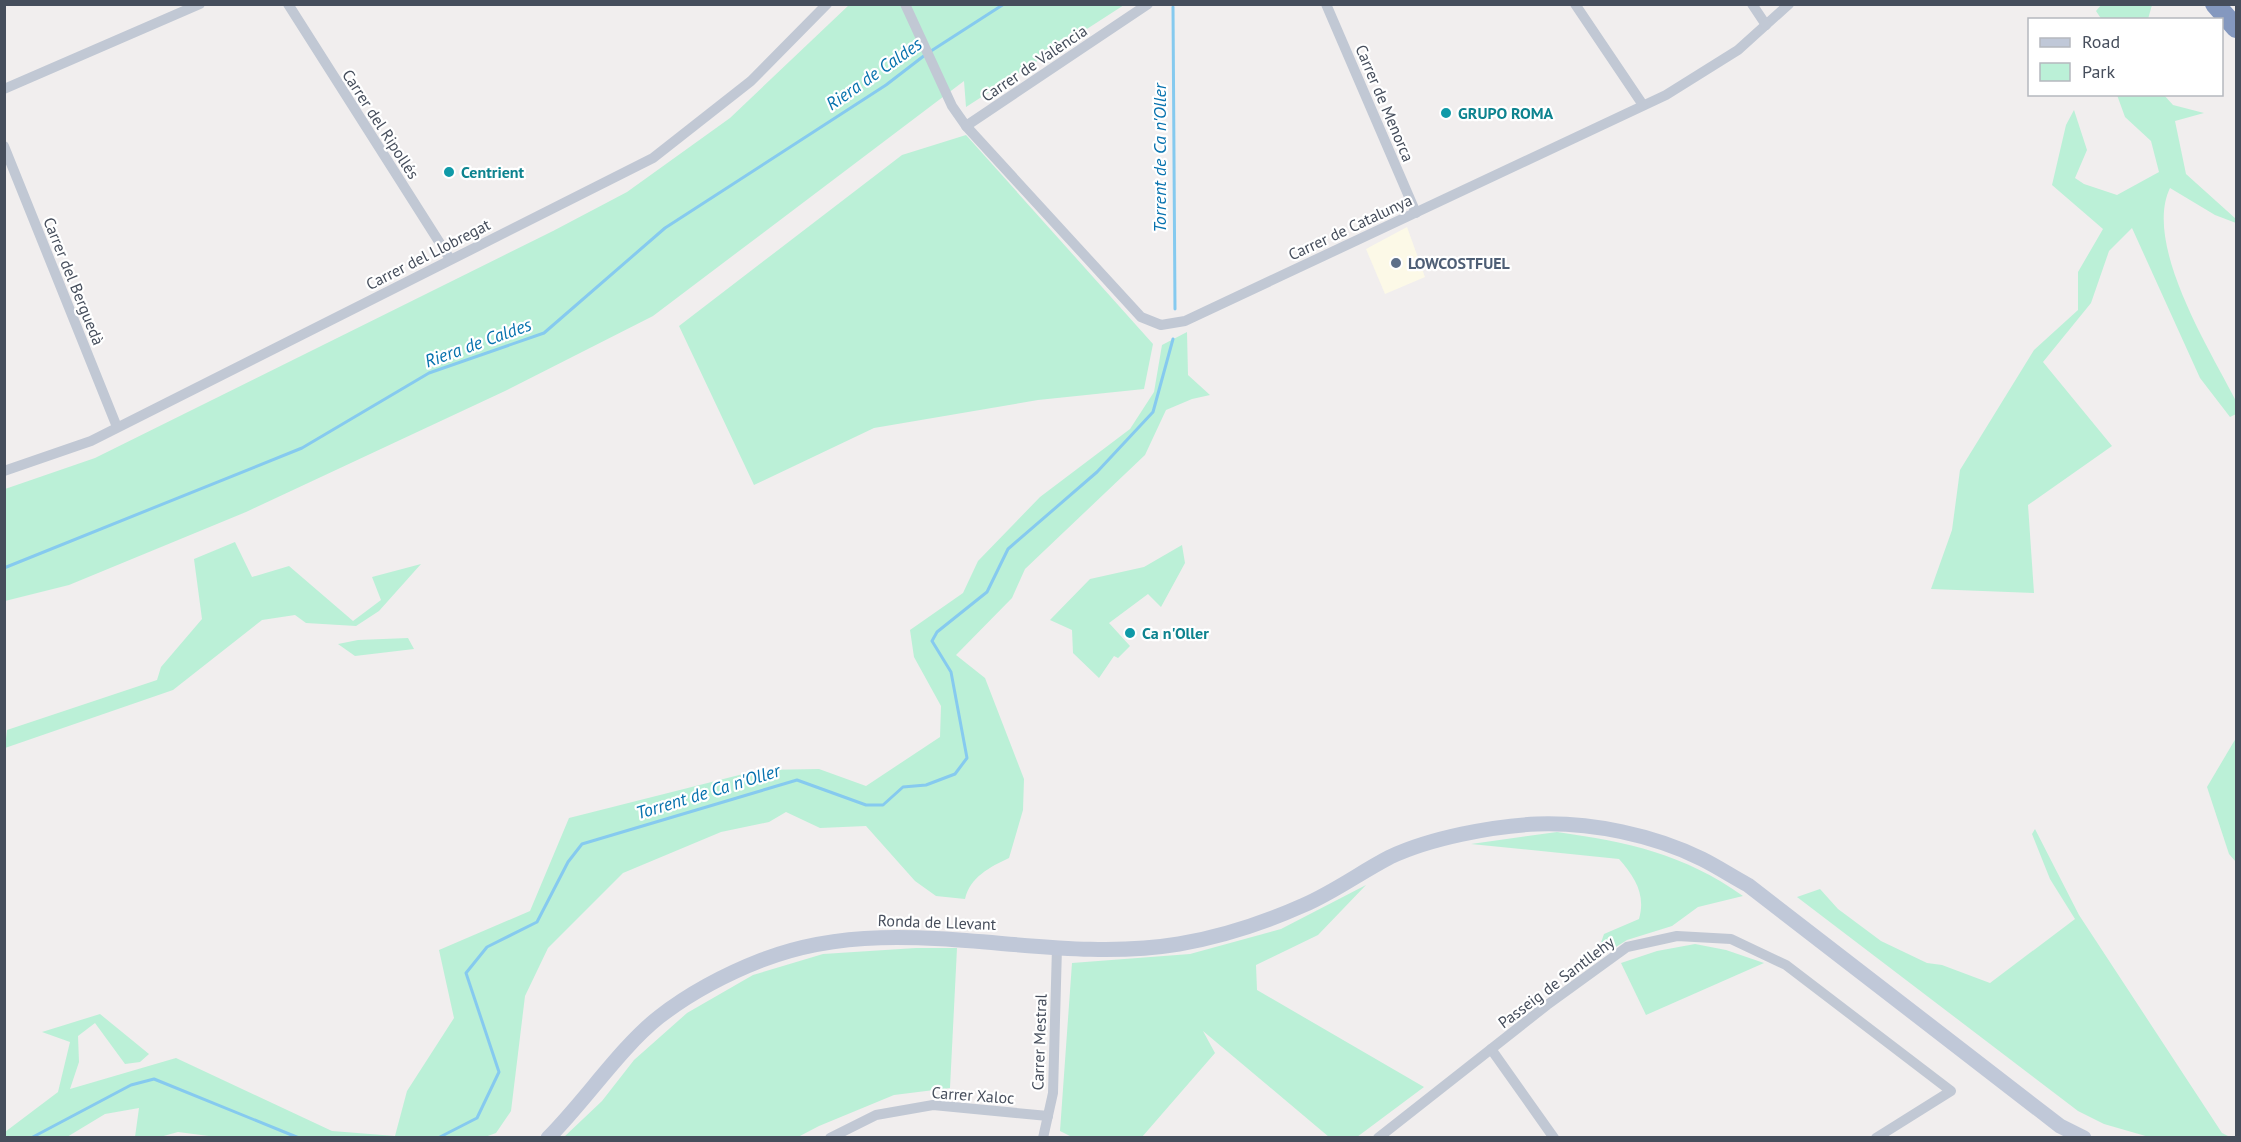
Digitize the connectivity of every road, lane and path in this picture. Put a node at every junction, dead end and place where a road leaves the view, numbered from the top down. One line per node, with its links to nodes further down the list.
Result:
1 (200, 4): 13 (street)
2 (288, 4): 18 (street, Carrer del Ripollés)
3 (827, 4): 18 (street, Carrer del Llobregat)
4 (1148, 4): 15 (street, Carrer de València)
5 (1326, 4): 17 (street, Carrer de Menorca)
6 (1575, 4): 14 (street)
7 (1752, 4): 11 (street)
8 (1789, 4): 11 (street, Carrer de Catalunya)
9 (2215, 4): 12 (highway)
10 (907, 8): 15 (street, Carrer de Catalunya)
11 (1766, 25): 14 (street, Carrer de Catalunya)
12 (2236, 28)
13 (4, 89)
14 (1643, 105): 17 (street, Carrer de Catalunya)
15 (966, 126): 17 (street, Carrer de Catalunya)
16 (4, 146): 19 (street, Carrer del Berguedà)
17 (1416, 213)
18 (450, 259): 19 (street, Carrer del Llobregat)
19 (117, 427): 20 (street, Carrer del Llobregat)
20 (4, 471)
21 (1057, 947): 23 (street, Carrer Mestral); 24 (main road, Ronda de Llevant); 30 (main road, Ronda de Llevant)
22 (1491, 1049): 27 (street, Passeig de Santllehy); 28 (street); 29 (street, Passeig de Santllehy)
23 (1048, 1116): 25 (street, Carrer Xaloc); 26 (street, Carrer Mestral)
24 (548, 1137)
25 (830, 1137)
26 (1043, 1137)
27 (1378, 1137)
28 (1554, 1137)
29 (1876, 1137)
30 (2084, 1137)

